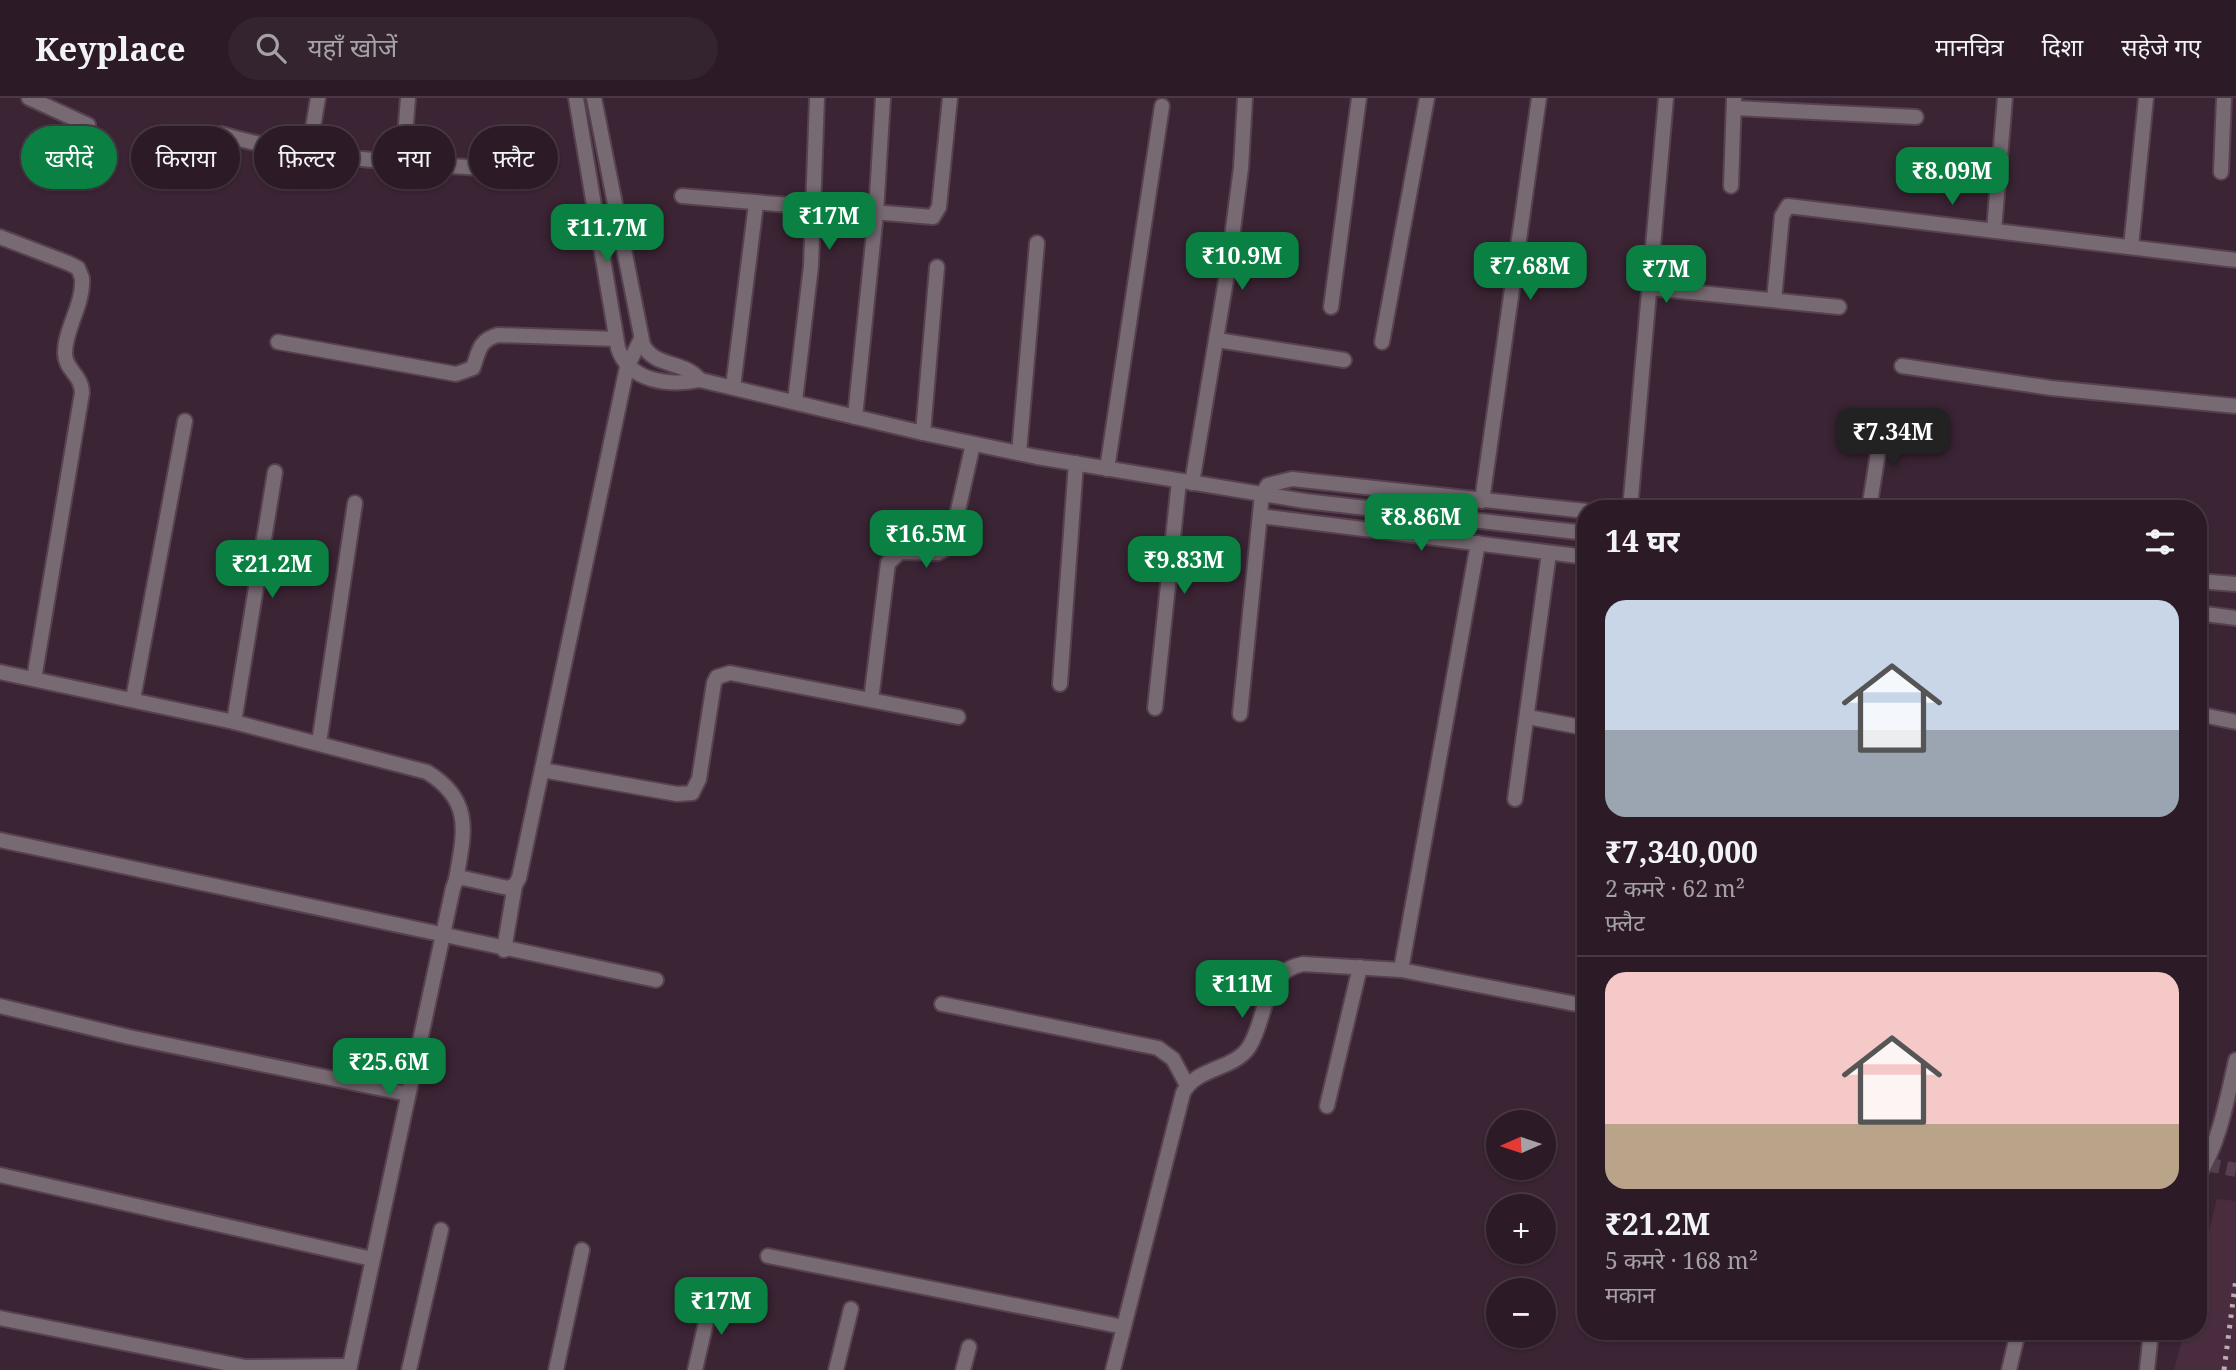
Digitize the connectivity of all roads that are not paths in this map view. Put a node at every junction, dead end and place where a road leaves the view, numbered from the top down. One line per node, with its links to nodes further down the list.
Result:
1 (29, 98): 20 (street)
2 (318, 98): 21 (street)
3 (408, 98): 22 (street)
4 (576, 98): 39 (street)
5 (594, 98): 40 (street)
6 (817, 98): 27 (street)
7 (883, 98): 28 (street)
8 (950, 98): 28 (street)
9 (1245, 98): 41 (street)
10 (1359, 98): 37 (street)
11 (1427, 98): 43 (street)
12 (1539, 98): 64 (street)
13 (1666, 98): 35 (street)
14 (2005, 98): 29 (street)
15 (2146, 98): 32 (street)
16 (2224, 98): 23 (street)
17 (1734, 103): 19 (street); 24 (street)
18 (1163, 106): 58 (street)
19 (1916, 117)
20 (88, 125)
21 (313, 126)
22 (406, 126)
23 (2221, 172)
24 (1731, 186)
25 (681, 196): 26 (street)
26 (756, 204): 27 (street); 48 (street)
27 (813, 208): 28 (street); 49 (street)
28 (876, 214): 51 (street)
29 (1994, 230): 32 (street); 36 (street)
30 (0, 237): 77 (street)
31 (1037, 243): 56 (street)
32 (2131, 247): 33 (street)
33 (2236, 260)
34 (937, 267): 54 (street)
35 (1650, 288): 36 (street); 62 (street)
36 (1774, 300): 38 (street)
37 (1331, 307)
38 (1839, 307)
39 (616, 339): 42 (street); 46 (street)
40 (641, 339): 46 (street); 47 (street)
41 (1217, 340): 44 (street); 60 (street)
42 (278, 342)
43 (1382, 342)
44 (1344, 360)
45 (1902, 366): 50 (street)
46 (627, 367): 47 (street); 90 (street)
47 (700, 380): 48 (street)
48 (733, 387): 49 (street)
49 (795, 401): 51 (street)
50 (2236, 406)
51 (855, 417): 54 (street)
52 (186, 421): 79 (street)
53 (1883, 422): 63 (street)
54 (923, 433): 55 (street)
55 (973, 444): 56 (street); 80 (street)
56 (1019, 453): 57 (street)
57 (1076, 463): 58 (street); 78 (street)
58 (1107, 469): 60 (street)
59 (275, 472): 86 (street)
60 (1185, 482): 61 (street); 81 (street)
61 (1262, 494): 64 (street); 67 (street); 68 (street)
62 (1631, 500)
63 (1870, 500)
64 (1482, 501): 66 (street)
65 (355, 503): 89 (street)
66 (1577, 510)
67 (1260, 516): 69 (street); 82 (street)
68 (1577, 532)
69 (1478, 542): 70 (street); 98 (street)
70 (1549, 552): 71 (street); 85 (street)
71 (1577, 556)
72 (2207, 582): 73 (street)
73 (2236, 584)
74 (2207, 614): 75 (street)
75 (2236, 618)
76 (0, 672): 77 (street)
77 (34, 679): 79 (street)
78 (1060, 684)
79 (133, 699): 86 (street)
80 (872, 700): 84 (street); 90 (street)
81 (1155, 708)
82 (1240, 713)
83 (2207, 716): 87 (street)
84 (958, 717)
85 (1528, 717): 88 (street); 91 (street)
86 (234, 722): 89 (street)
87 (2236, 722)
88 (1577, 726)
89 (319, 743): 93 (street)
90 (542, 770): 94 (street)
91 (1515, 799)
92 (0, 839): 95 (street)
93 (456, 880): 94 (street); 95 (street)
94 (515, 885): 96 (street)
95 (442, 937): 96 (street); 105 (street)
96 (504, 950): 99 (street)
97 (1360, 967): 98 (street); 104 (street); 106 (street)
98 (1401, 970): 101 (street)
99 (656, 980)
100 (942, 1004): 104 (street)
101 (1577, 1004)
102 (0, 1006): 105 (street)
103 (2236, 1060): 107 (street)
104 (1187, 1085): 116 (street)
105 (408, 1094): 112 (street)
106 (1327, 1106)
107 (2207, 1149)
108 (0, 1175): 112 (street)
109 (441, 1230): 121 (street)
110 (582, 1250): 122 (street)
111 (768, 1256): 116 (street)
112 (372, 1259): 120 (street)
113 (712, 1296): 123 (street)
114 (851, 1309): 124 (street)
115 (0, 1318): 120 (street)
116 (1124, 1327): 126 (street)
117 (2016, 1340): 127 (street)
118 (2149, 1340): 128 (street)
119 (969, 1347): 125 (street)
120 (350, 1368)
121 (409, 1370)
122 (556, 1370)
123 (695, 1370)
124 (836, 1370)
125 (963, 1370)
126 (1113, 1370)
127 (2009, 1370)
128 (2147, 1370)

